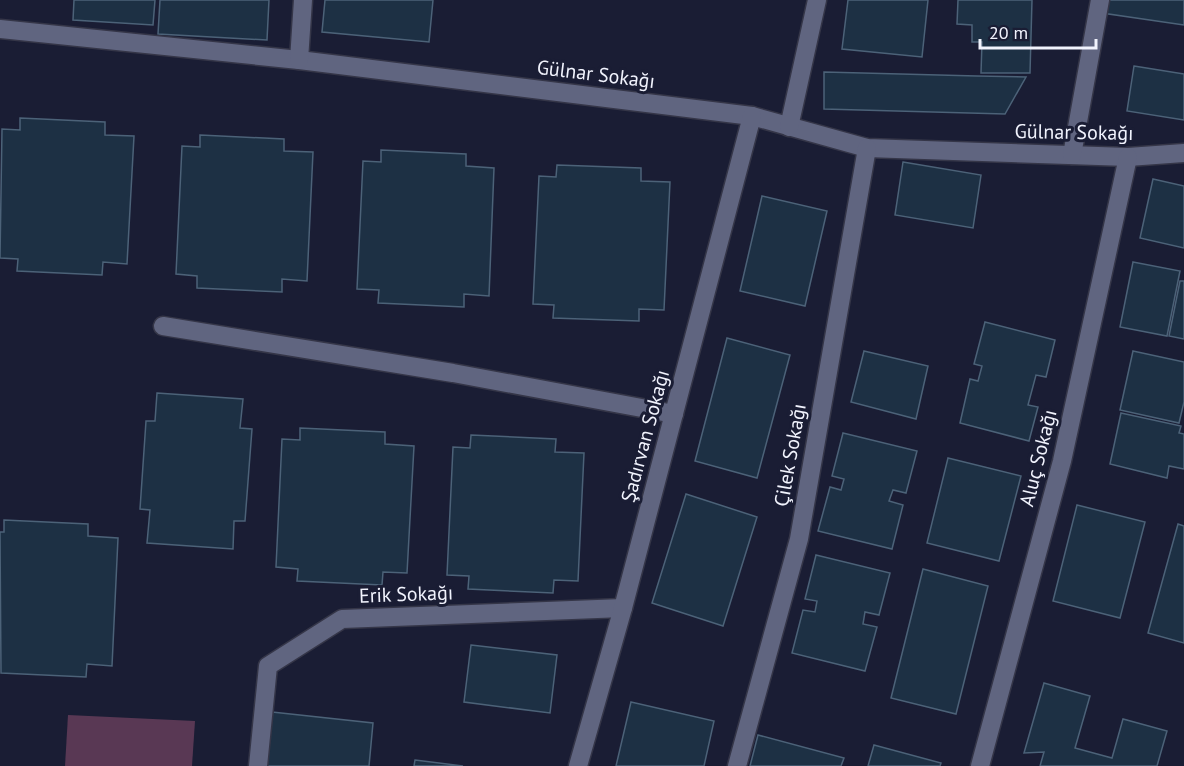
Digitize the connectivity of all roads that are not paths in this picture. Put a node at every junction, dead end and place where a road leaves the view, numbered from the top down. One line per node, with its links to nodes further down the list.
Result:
1 (303, 0): 5 (street)
2 (818, 0): 7 (street)
3 (1100, 0): 10 (street)
4 (0, 28): 5 (street, Gülnar Sokağı)
5 (299, 60): 6 (street, Gülnar Sokağı)
6 (752, 116): 7 (street, Gülnar Sokağı); 13 (street, Şadırvan Sokağı)
7 (789, 127): 8 (street, Gülnar Sokağı)
8 (867, 148): 10 (street, Gülnar Sokağı); 17 (street, Çilek Sokağı)
9 (1184, 153): 11 (street, Gülnar Sokağı)
10 (1072, 155): 11 (street, Gülnar Sokağı)
11 (1128, 157): 18 (street, Aluç Sokağı)
12 (163, 326): 13 (street)
13 (674, 414): 14 (street, Şadırvan Sokağı)
14 (623, 608): 15 (street, Erik Sokağı); 16 (street, Şadırvan Sokağı)
15 (258, 766)
16 (579, 766)
17 (737, 766)
18 (980, 766)

